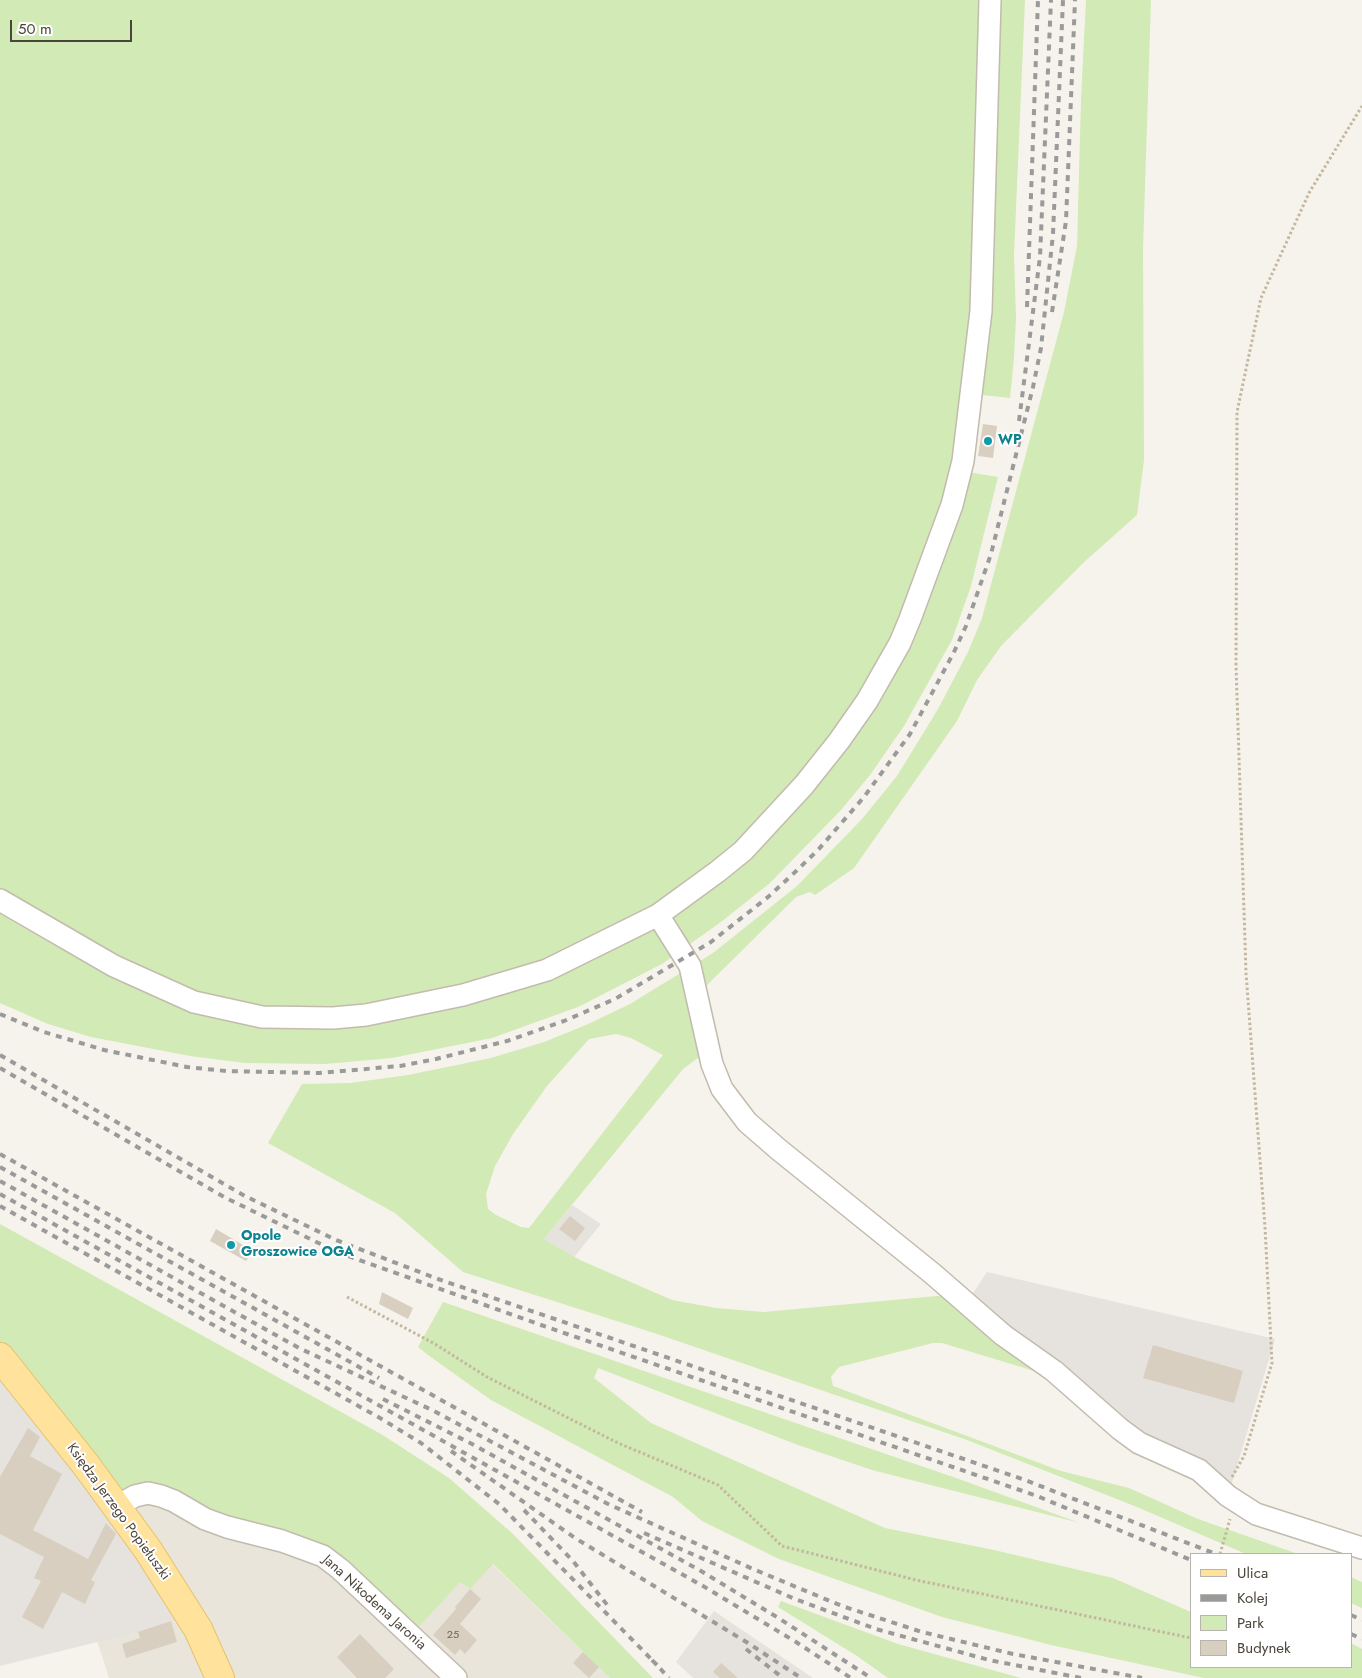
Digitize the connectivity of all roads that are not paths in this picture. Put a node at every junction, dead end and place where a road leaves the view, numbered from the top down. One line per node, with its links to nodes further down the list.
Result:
1 (990, 0): 3 (street)
2 (0, 900): 3 (street)
3 (658, 915): 6 (street)
4 (0, 1357): 5 (main road, Księdza Jerzego Popiełuszki)
5 (116, 1506): 7 (main road, Księdza Jerzego Popiełuszki); 8 (street, Jana Nikodema Jaronia)
6 (1362, 1548)
7 (220, 1678)
8 (456, 1678)

